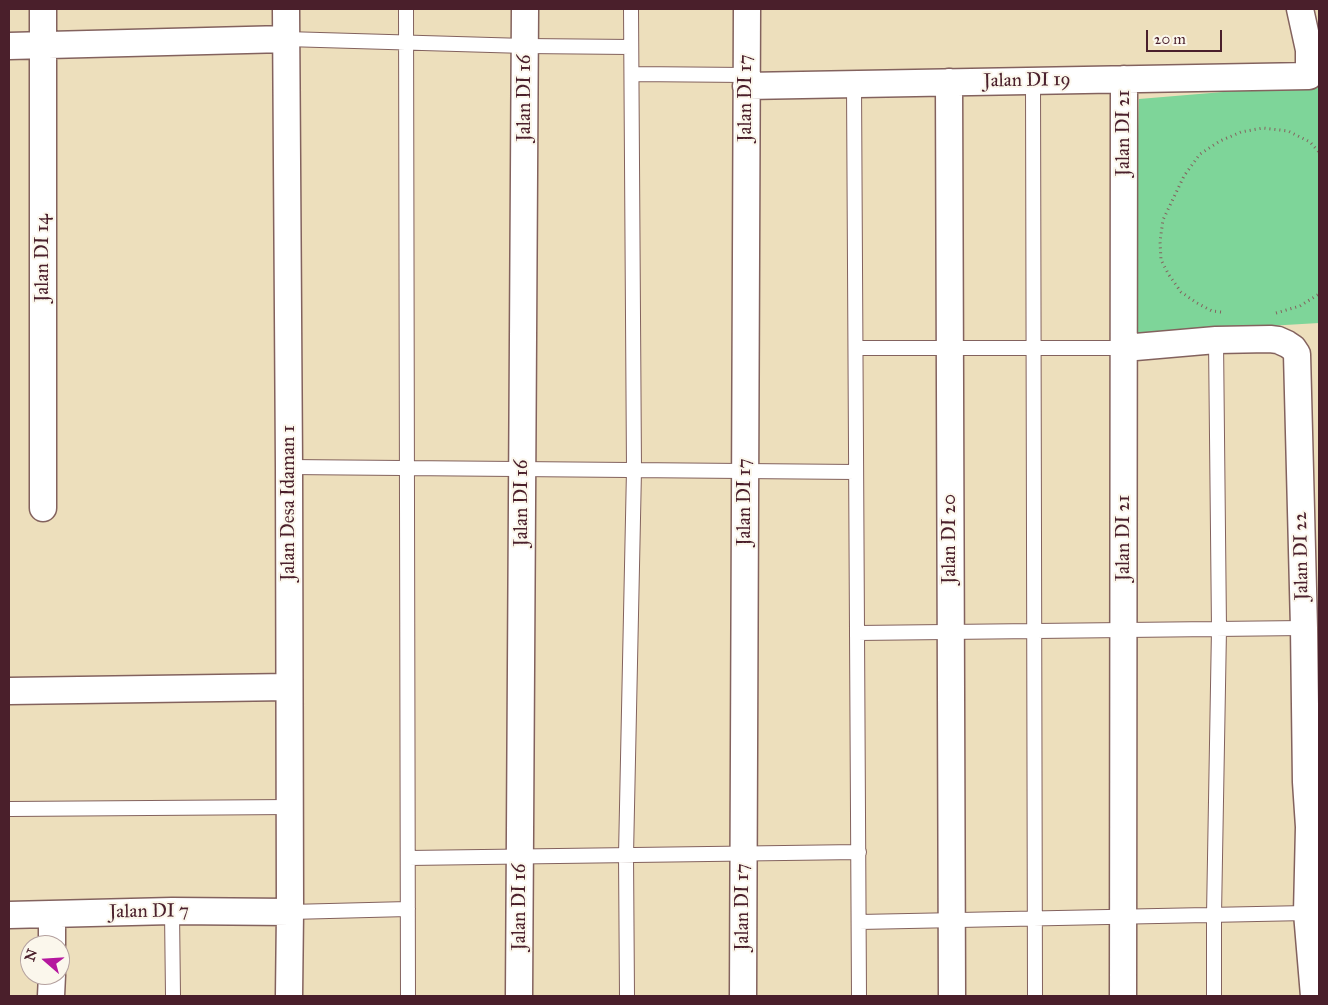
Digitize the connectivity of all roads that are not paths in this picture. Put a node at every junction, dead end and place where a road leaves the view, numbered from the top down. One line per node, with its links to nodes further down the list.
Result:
1 (43, 9): 10 (street, Jalan DI 14)
2 (286, 9): 8 (street, Jalan Desa Idaman 1)
3 (406, 9): 9 (lane)
4 (525, 9): 12 (street, Jalan DI 16)
5 (631, 9): 13 (lane)
6 (746, 9): 16 (street, Jalan DI 17)
7 (1300, 9): 15 (street, Jalan DI 19)
8 (286, 39): 9 (lane); 10 (street); 25 (street, Jalan Desa Idaman 1)
9 (406, 42): 12 (lane); 26 (lane)
10 (42, 45): 11 (street); 31 (street, Jalan DI 14)
11 (9, 46)
12 (525, 46): 13 (lane); 27 (street, Jalan DI 16)
13 (631, 47): 14 (lane)
14 (632, 74): 16 (lane); 28 (lane)
15 (1124, 79): 17 (street, Jalan DI 19); 24 (street, Jalan DI 21)
16 (746, 80): 19 (street, Jalan DI 19); 29 (street, Jalan DI 17)
17 (1033, 81): 18 (street, Jalan DI 19); 23 (lane)
18 (949, 82): 19 (street, Jalan DI 19); 22 (street, Jalan DI 20)
19 (854, 84): 21 (lane)
20 (1216, 340): 24 (street, Jalan DI 22); 32 (lane); 33 (street, Jalan DI 22)
21 (856, 348): 22 (lane); 30 (lane)
22 (950, 348): 23 (lane); 36 (street, Jalan DI 20)
23 (1034, 348): 24 (lane); 35 (lane)
24 (1124, 348): 34 (street, Jalan DI 21)
25 (289, 467): 26 (lane); 38 (street, Jalan Desa Idaman 1)
26 (408, 468): 27 (lane); 46 (lane)
27 (523, 469): 28 (lane); 45 (street, Jalan DI 16)
28 (634, 470): 29 (lane); 44 (lane)
29 (745, 471): 30 (lane); 43 (street, Jalan DI 17)
30 (856, 472): 37 (lane)
31 (43, 508)
32 (1219, 628): 33 (lane); 34 (lane); 53 (lane)
33 (1304, 628): 50 (street, Jalan DI 22)
34 (1124, 630): 35 (lane); 54 (street, Jalan DI 21)
35 (1034, 631): 36 (lane); 55 (lane)
36 (951, 632): 37 (lane); 56 (street, Jalan DI 20)
37 (857, 634): 42 (lane)
38 (289, 687): 39 (street); 40 (street, Jalan Desa Idaman 1)
39 (9, 691)
40 (290, 807): 41 (lane); 49 (street, Jalan Desa Idaman 1)
41 (9, 809)
42 (858, 852): 43 (lane); 57 (lane)
43 (743, 854): 44 (lane); 64 (street, Jalan DI 17)
44 (626, 855): 45 (lane); 63 (lane)
45 (520, 856): 46 (lane); 62 (street, Jalan DI 16)
46 (408, 858): 47 (lane)
47 (408, 909): 49 (lane); 61 (lane)
48 (172, 911): 49 (street, Jalan DI 7); 52 (street, Jalan DI 7); 59 (lane)
49 (290, 912): 60 (street, Jalan Desa Idaman 1)
50 (1306, 913): 53 (lane); 70 (street, Jalan DI 22)
51 (9, 915): 52 (street, Jalan DI 7)
52 (52, 915): 58 (street)
53 (1214, 915): 54 (lane); 69 (lane)
54 (1123, 916): 55 (lane); 68 (street, Jalan DI 21)
55 (1035, 919): 56 (lane); 67 (lane)
56 (952, 920): 57 (lane); 66 (street, Jalan DI 20)
57 (859, 922): 65 (lane)
58 (52, 935)
59 (173, 996)
60 (289, 996)
61 (408, 996)
62 (520, 996)
63 (627, 996)
64 (743, 996)
65 (859, 996)
66 (952, 996)
67 (1035, 996)
68 (1123, 996)
69 (1214, 996)
70 (1314, 996)

